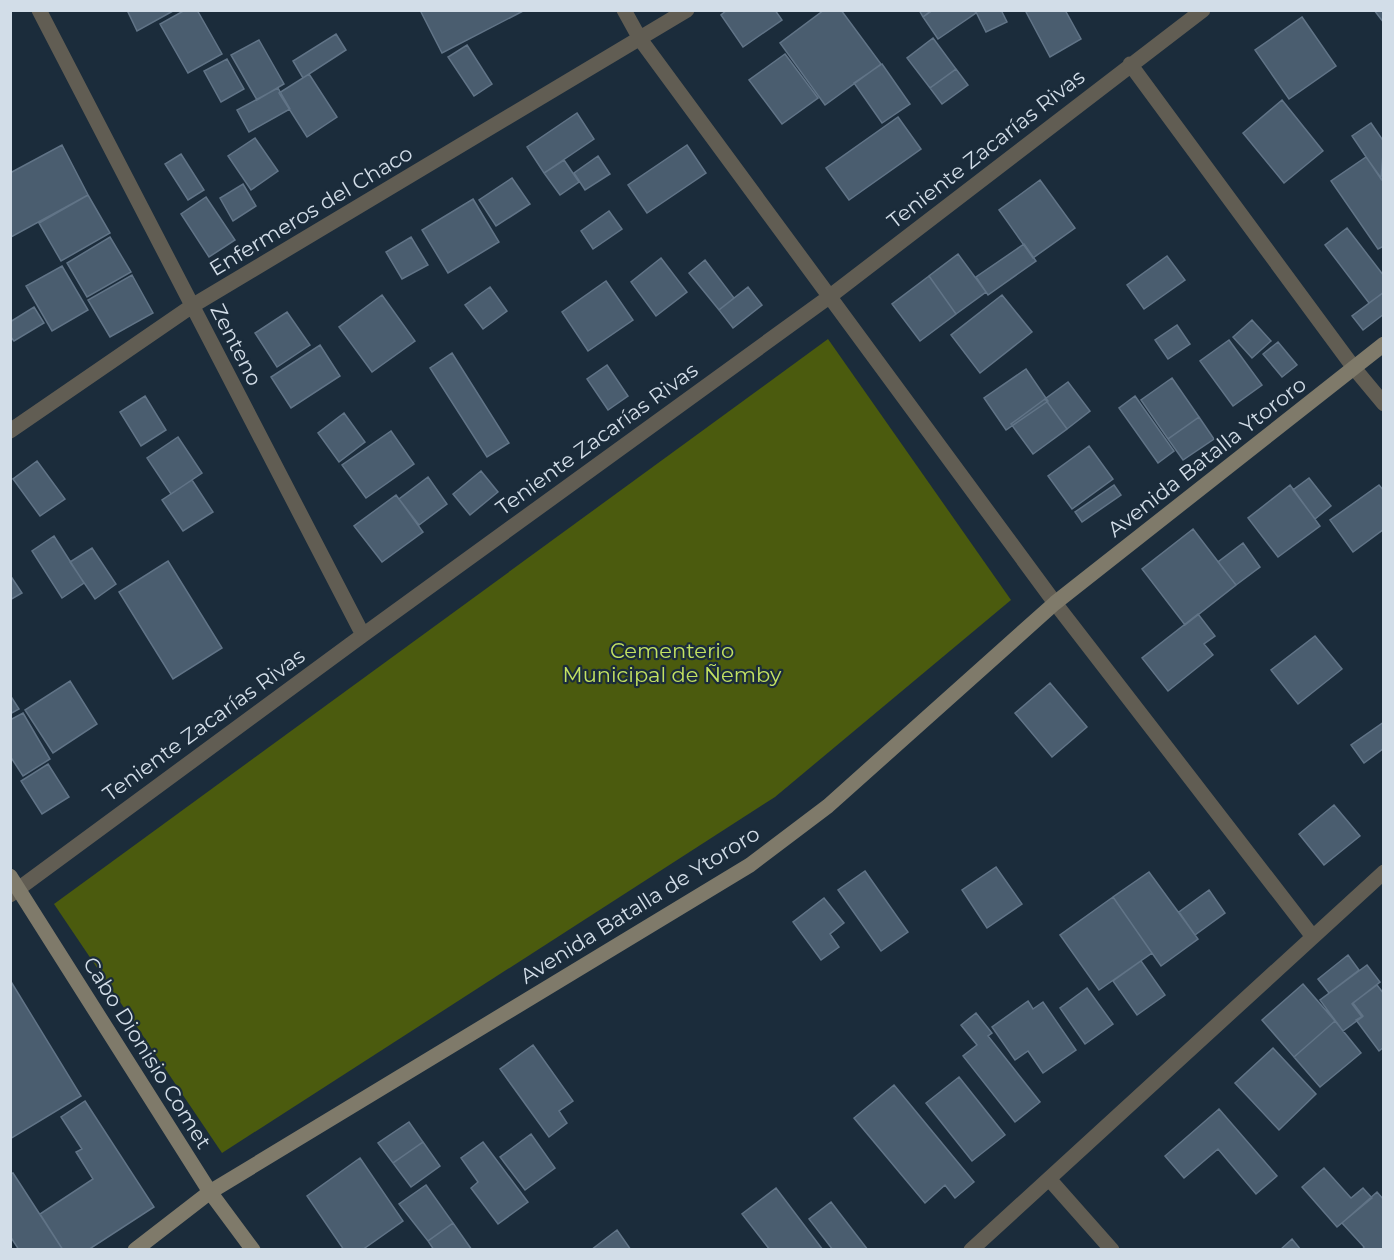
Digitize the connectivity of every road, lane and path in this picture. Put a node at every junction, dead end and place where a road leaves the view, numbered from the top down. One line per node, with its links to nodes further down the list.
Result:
1 (39, 10): 8 (street, Zenteno)
2 (624, 10): 5 (street)
3 (687, 10): 5 (street, Enfermeros del Chaco)
4 (1203, 10): 6 (street, Teniente Zacarías Rivas)
5 (640, 39): 7 (street); 8 (street, Enfermeros del Chaco)
6 (1130, 64): 7 (street, Teniente Zacarías Rivas); 10 (street)
7 (829, 297): 13 (street); 14 (street, Teniente Zacarías Rivas)
8 (192, 306): 12 (street, Enfermeros del Chaco); 14 (street, Zenteno)
9 (1383, 344): 10 (street, Avenida Batalla Ytororo)
10 (1354, 368): 11 (street); 13 (street, Avenida Batalla Ytororo)
11 (1383, 404)
12 (10, 431)
13 (1055, 603): 17 (street); 19 (street, Avenida Batalla de Ytororo)
14 (363, 635): 16 (street, Teniente Zacarías Rivas)
15 (1383, 872): 17 (street)
16 (13, 886): 19 (street, Cabo Dionisio Comet)
17 (1313, 937): 18 (street)
18 (1050, 1180): 22 (street); 23 (street)
19 (210, 1192): 20 (street, Avenida Batalla de Ytororo); 21 (street, Cabo Dionisio Comet)
20 (135, 1250)
21 (253, 1250)
22 (971, 1250)
23 (1112, 1250)

